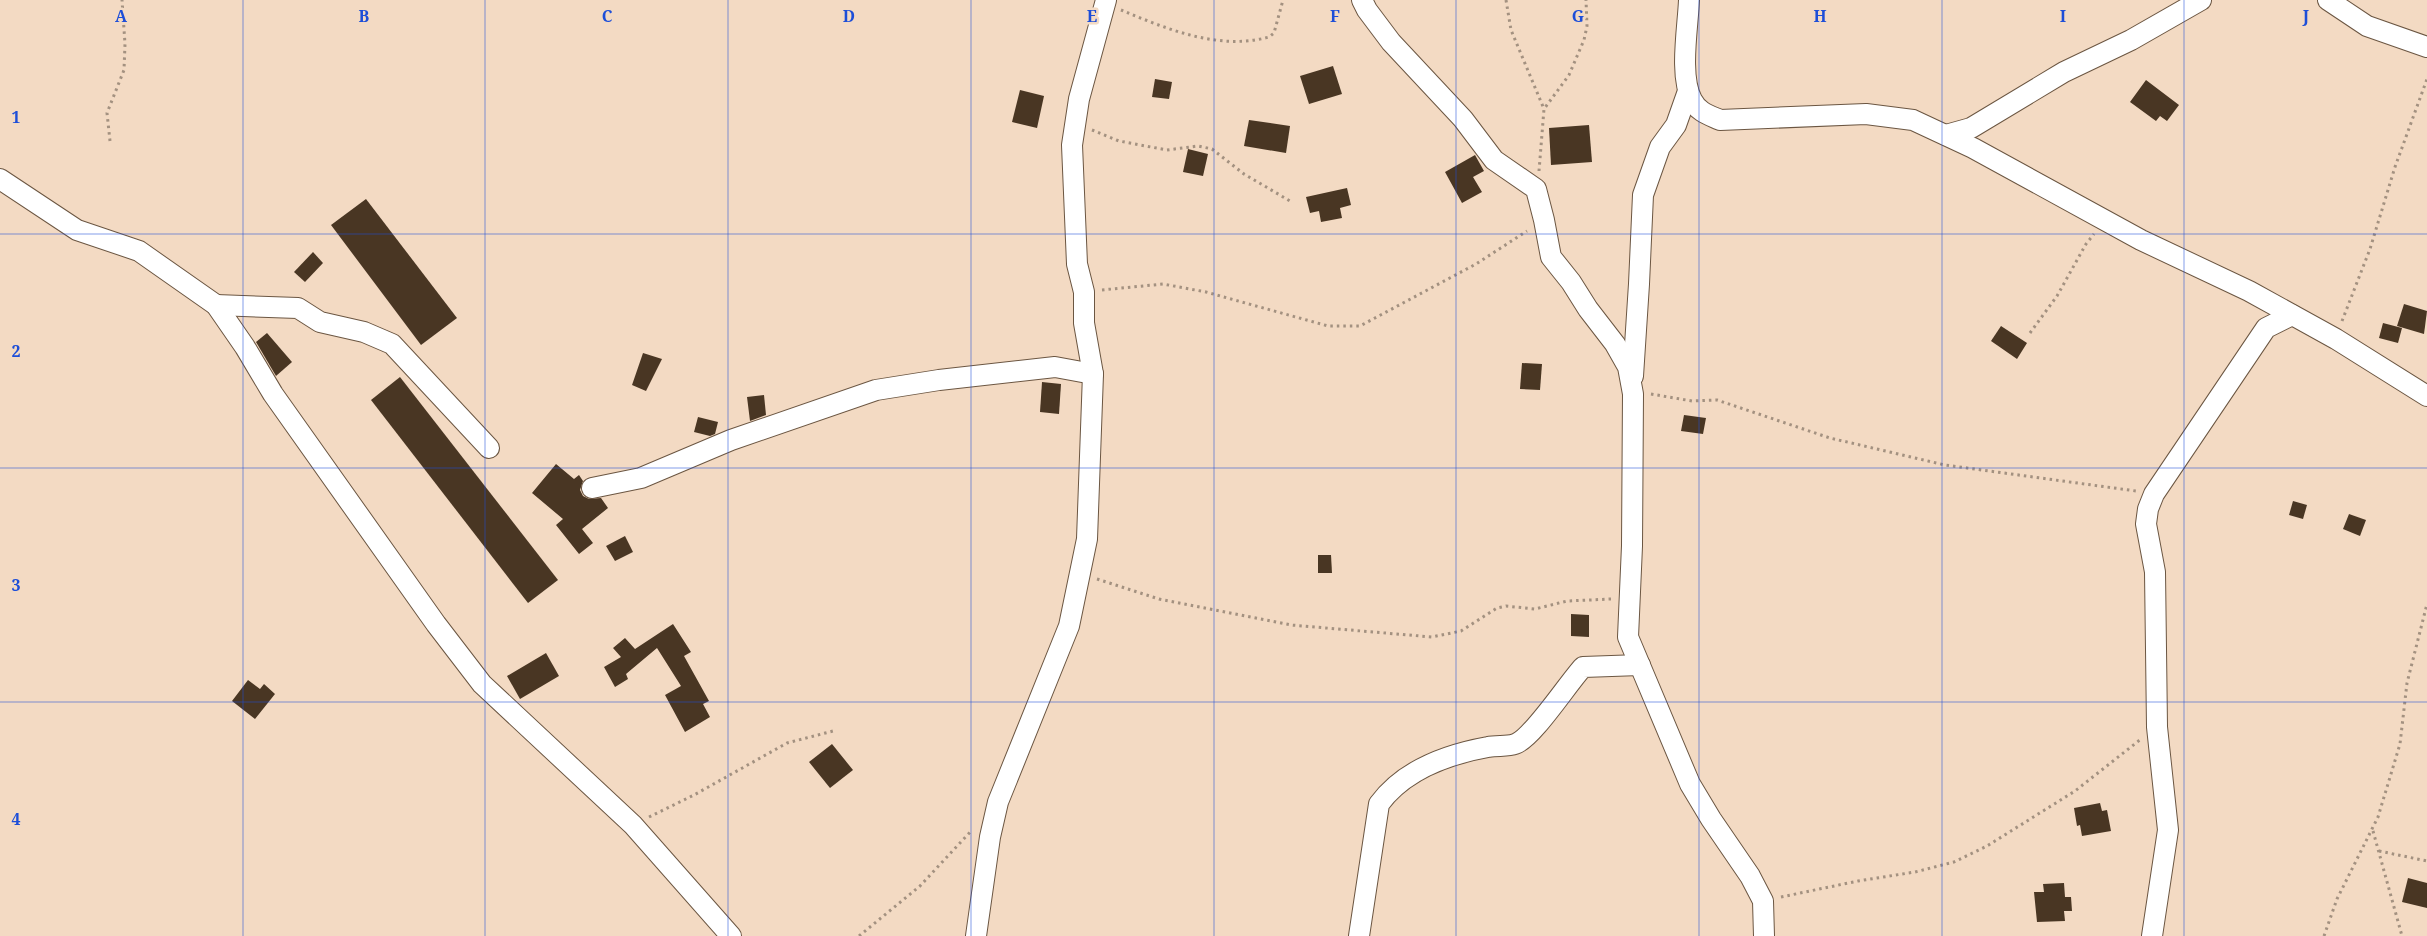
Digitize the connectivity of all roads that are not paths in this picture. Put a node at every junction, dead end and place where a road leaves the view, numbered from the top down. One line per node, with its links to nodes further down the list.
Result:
1 (1362, 0): 13 (street)
2 (1689, 0): 7 (street)
3 (2201, 0): 8 (street)
4 (2328, 0): 6 (street)
5 (1105, 2): 12 (street)
6 (2427, 47)
7 (1688, 91): 8 (street); 13 (street)
8 (1946, 135): 11 (street)
9 (0, 179): 10 (street)
10 (216, 305): 15 (street); 18 (street)
11 (2292, 315): 14 (street); 22 (street)
12 (1094, 374): 16 (street); 19 (street)
13 (1633, 387): 17 (street)
14 (2427, 396)
15 (489, 448)
16 (592, 488)
17 (1640, 665): 20 (street); 21 (street)
18 (731, 936)
19 (976, 936)
20 (1359, 936)
21 (1764, 936)
22 (2152, 936)

